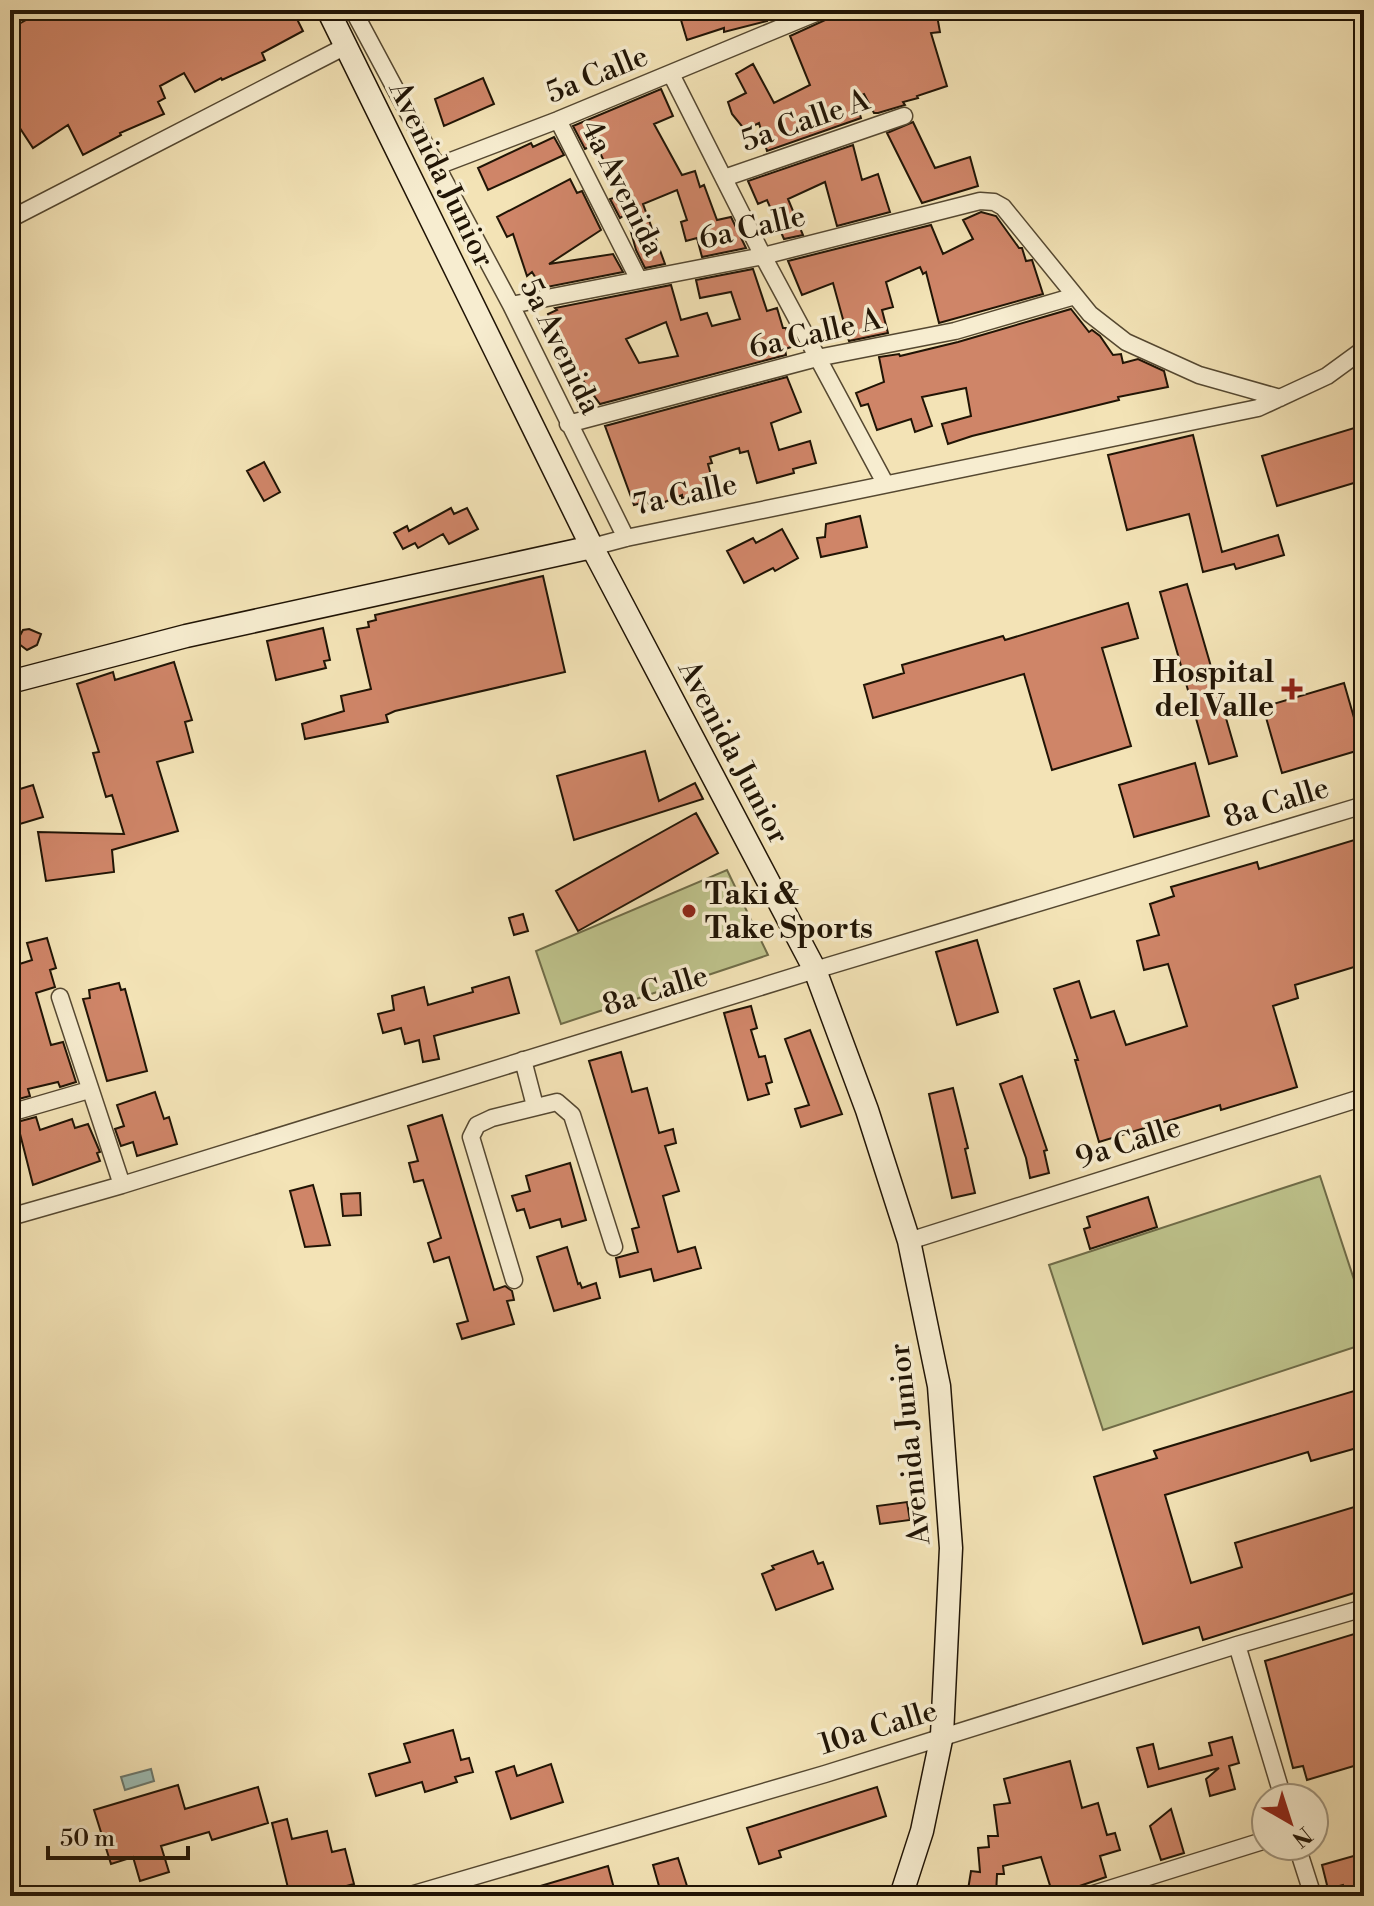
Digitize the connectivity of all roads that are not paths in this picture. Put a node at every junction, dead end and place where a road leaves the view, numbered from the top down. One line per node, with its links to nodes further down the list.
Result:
1 (328, 10): 4 (main road, Avenida Junior)
2 (353, 10): 8 (street, 5a Avenida)
3 (823, 10): 5 (street, 5a Calle)
4 (346, 46): 10 (street); 21 (main road, Avenida Junior)
5 (671, 74): 7 (street, 5a Calle); 9 (street)
6 (904, 116): 9 (street, 5a Calle A)
7 (558, 120): 8 (street, 5a Calle); 12 (street, 4a Avenida)
8 (435, 167): 14 (street, 5a Avenida)
9 (724, 178): 11 (street)
10 (10, 219)
11 (763, 256): 12 (street, 6a Calle); 13 (street, 6a Calle); 16 (street)
12 (639, 280): 14 (street, 6a Calle)
13 (1075, 296): 16 (street, 6a Calle A); 17 (street)
14 (511, 305): 18 (street, 5a Avenida)
15 (1364, 349): 17 (street, 7a Calle)
16 (817, 358): 18 (street, 6a Calle A); 19 (street)
17 (1280, 398): 19 (street, 7a Calle)
18 (568, 424): 20 (street, 5a Avenida)
19 (885, 483): 20 (street, 7a Calle)
20 (626, 538): 21 (street, 7a Calle)
21 (592, 547): 22 (main road, 7a Calle); 24 (main road, Avenida Junior)
22 (10, 681)
23 (1364, 805): 24 (street, 8a Calle)
24 (815, 970): 26 (street, 8a Calle); 33 (main road, Avenida Junior)
25 (60, 997): 27 (street)
26 (523, 1060): 29 (street); 31 (street, 8a Calle)
27 (89, 1090): 30 (street); 31 (street)
28 (1364, 1097): 33 (street, 9a Calle)
29 (535, 1106): 34 (street); 35 (street)
30 (10, 1113)
31 (122, 1185): 32 (street, 8a Calle)
32 (10, 1217)
33 (909, 1241): 38 (main road, Avenida Junior)
34 (614, 1247)
35 (514, 1280)
36 (1364, 1608): 37 (street, 10a Calle)
37 (1237, 1645): 38 (street, 10a Calle); 39 (street)
38 (942, 1735): 42 (street, 10a Calle); 43 (main road, Avenida Junior)
39 (1278, 1782)
40 (1250, 1845): 44 (street)
41 (1302, 1862): 45 (street)
42 (407, 1896)
43 (901, 1896)
44 (1087, 1896)
45 (1313, 1896)

